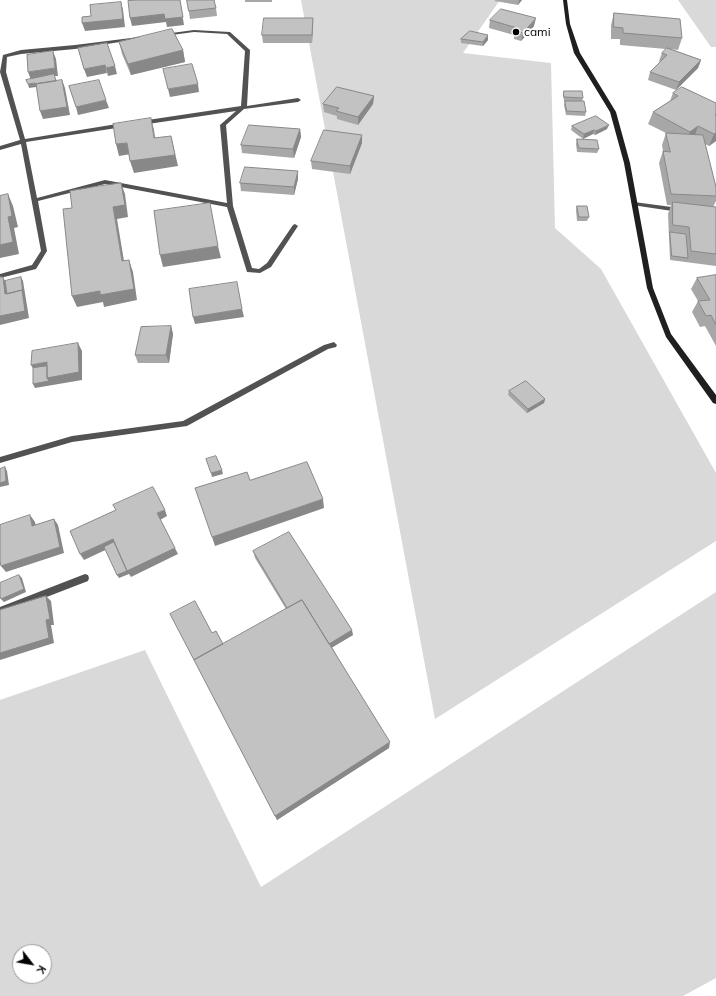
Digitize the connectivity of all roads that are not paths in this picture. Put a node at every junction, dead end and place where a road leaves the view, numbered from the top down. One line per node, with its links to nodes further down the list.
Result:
1 (565, 0): 9 (street)
2 (157, 36): 5 (street)
3 (149, 37): 6 (street)
4 (298, 100): 5 (street)
5 (244, 106): 6 (street); 10 (street)
6 (23, 141): 7 (street); 8 (street)
7 (0, 148)
8 (34, 200): 10 (street); 13 (street)
9 (634, 204): 11 (street); 15 (street)
10 (230, 206): 12 (street)
11 (686, 211)
12 (295, 226)
13 (0, 276)
14 (334, 345): 16 (street)
15 (716, 401)
16 (0, 460)
17 (85, 578): 18 (street)
18 (0, 611)

